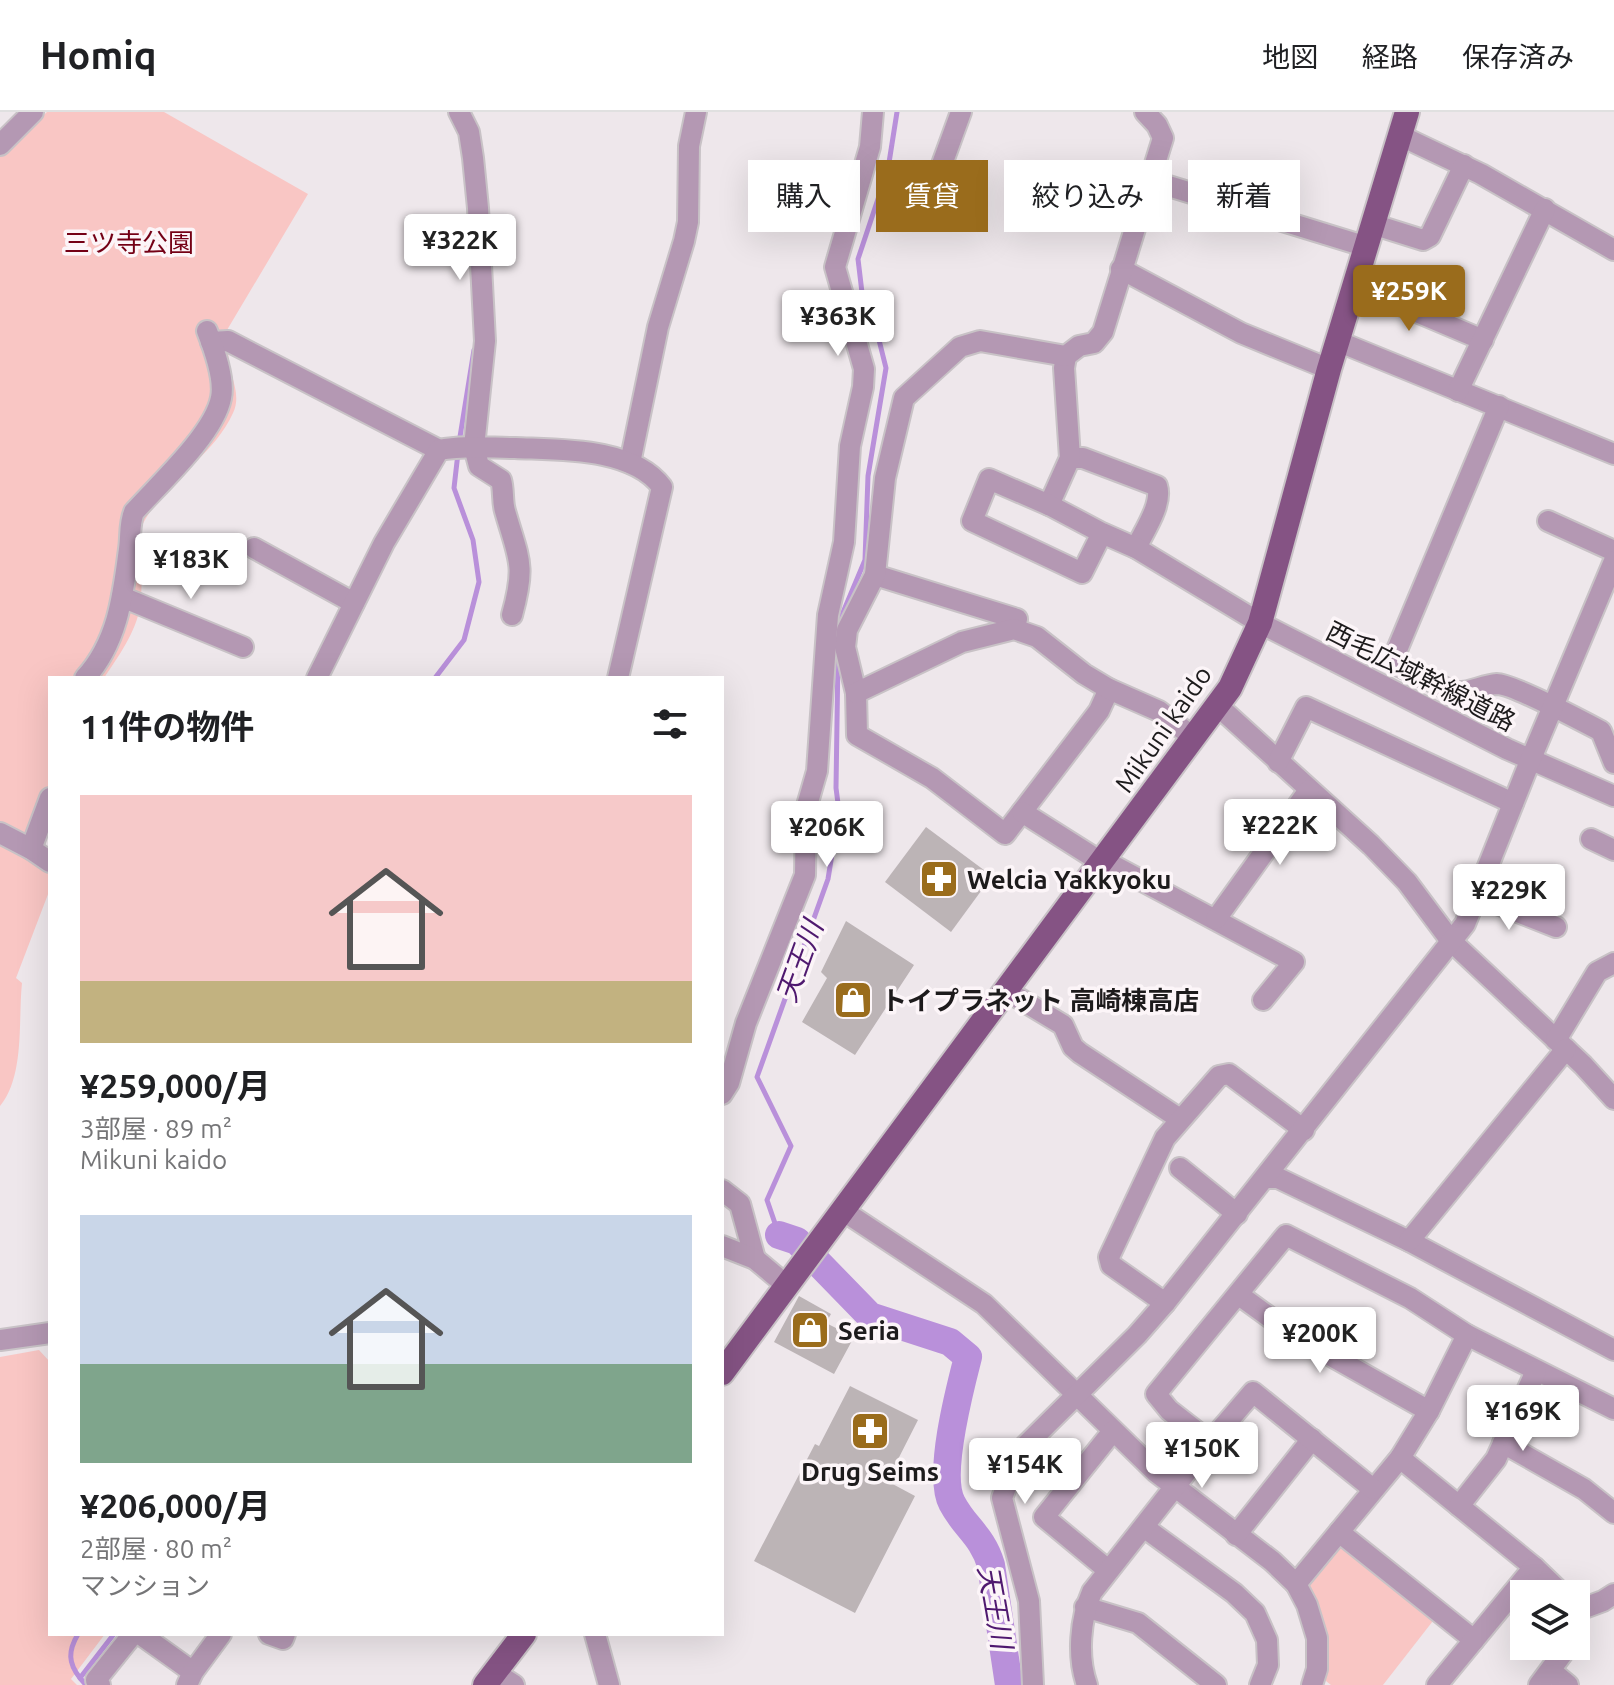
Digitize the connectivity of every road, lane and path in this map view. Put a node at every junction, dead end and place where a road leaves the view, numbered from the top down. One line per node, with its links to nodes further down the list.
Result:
1 (33, 112): 8 (street)
2 (459, 112): 25 (street)
3 (696, 112): 29 (street)
4 (873, 112): 75 (street)
5 (961, 112): 9 (street)
6 (1145, 112): 10 (street)
7 (1404, 124): 11 (street); 15 (main road, Mikuni kaido)
8 (0, 145)
9 (944, 160)
10 (1156, 160)
11 (1464, 165): 13 (street); 15 (street)
12 (1172, 186): 15 (street)
13 (1545, 209): 16 (street); 19 (street)
14 (1133, 232): 17 (street)
15 (1368, 235): 18 (main road, Mikuni kaido)
16 (1614, 250)
17 (1121, 269): 21 (street); 22 (street)
18 (1353, 285): 19 (street); 20 (main road, Mikuni kaido)
19 (1483, 340): 23 (street)
20 (1337, 341): 22 (main road, Mikuni kaido); 23 (street)
21 (1066, 356): 28 (street); 36 (street)
22 (1329, 369): 40 (main road, Mikuni kaido)
23 (1458, 391): 24 (street)
24 (1499, 406): 27 (street); 49 (street)
25 (474, 447): 26 (street); 29 (street); 39 (street)
26 (439, 450): 37 (street); 38 (street)
27 (1614, 454)
28 (1070, 458): 30 (street); 34 (street)
29 (630, 463): 45 (street)
30 (1049, 505): 32 (street, 西毛広域幹線道路); 32 (street, 西毛広域幹線道路)
31 (1548, 521): 35 (street)
32 (1102, 533): 34 (street, 西毛広域幹線道路)
33 (254, 548): 38 (street)
34 (1136, 548): 40 (street, 西毛広域幹線道路)
35 (1613, 563): 49 (street)
36 (875, 575): 41 (street); 47 (street)
37 (122, 597): 42 (street); 43 (street)
38 (354, 603): 44 (street)
39 (512, 615)
40 (1260, 623): 48 (main road, Mikuni kaido); 51 (street, 西毛広域幹線道路)
41 (1014, 629): 46 (street); 47 (street)
42 (243, 647)
43 (86, 676)
44 (318, 676)
45 (618, 676)
46 (1109, 689): 50 (street); 60 (street)
47 (856, 693): 60 (street)
48 (1218, 706): 50 (main road, Mikuni kaido); 52 (street)
49 (1553, 707): 51 (street); 53 (street)
50 (1194, 738): 66 (main road, Mikuni kaido)
51 (1530, 761): 54 (street, 西毛広域幹線道路); 58 (street)
52 (1278, 762): 55 (street); 58 (street)
53 (1614, 763)
54 (1559, 773): 56 (street, 西毛広域幹線道路); 59 (street, 西毛広域幹線道路)
55 (1309, 790): 68 (street); 70 (street)
56 (1614, 796)
57 (48, 803): 63 (street)
58 (1513, 803): 67 (street)
59 (1614, 806)
60 (1022, 812): 66 (street)
61 (0, 833): 63 (street)
62 (1591, 839): 64 (street)
63 (31, 849): 65 (street)
64 (1614, 850)
65 (48, 861)
66 (1102, 861): 68 (street); 72 (main road, Mikuni kaido)
67 (1477, 896): 69 (street); 70 (street)
68 (1216, 919): 73 (street)
69 (1556, 927)
70 (1451, 941): 74 (street); 78 (street)
71 (1614, 963): 74 (street)
72 (1005, 990): 77 (street); 82 (main road, Mikuni kaido)
73 (1263, 1000)
74 (1561, 1045): 76 (street); 84 (street)
75 (724, 1091)
76 (1614, 1099)
77 (1180, 1119): 78 (street); 89 (street)
78 (1304, 1130): 80 (street)
79 (1180, 1168): 83 (street)
80 (1266, 1178): 83 (street); 84 (street)
81 (724, 1192): 86 (street)
82 (842, 1210): 87 (main road, Mikuni kaido); 96 (street)
83 (1237, 1214): 89 (street)
84 (1409, 1241): 93 (street)
85 (724, 1247): 86 (street)
86 (755, 1259): 87 (street)
87 (786, 1285): 94 (main road)
88 (1239, 1295): 91 (street); 98 (street); 101 (street)
89 (1165, 1303): 96 (street)
90 (48, 1333): 92 (street)
91 (1467, 1335): 95 (street); 98 (street)
92 (0, 1340)
93 (1614, 1350)
94 (724, 1370)
95 (1536, 1371): 97 (street); 102 (street)
96 (1077, 1395): 99 (street); 130 (street)
97 (1614, 1409)
98 (1429, 1411): 103 (street)
99 (1113, 1431): 104 (street); 112 (street)
100 (1312, 1439): 101 (street); 105 (street); 110 (street)
101 (1210, 1442): 104 (street)
102 (1503, 1443): 106 (street); 107 (street)
103 (1400, 1458): 105 (street); 106 (street)
104 (1175, 1489): 108 (street); 110 (street)
105 (1373, 1489): 109 (street)
106 (1459, 1506): 111 (street)
107 (1614, 1513)
108 (1145, 1528): 112 (street); 133 (street)
109 (1339, 1532): 114 (street); 123 (street)
110 (1236, 1535): 114 (street)
111 (1534, 1567): 113 (street); 123 (street)
112 (1108, 1570): 117 (street)
113 (1547, 1580)
114 (1296, 1584): 134 (street)
115 (1614, 1594): 116 (street)
116 (1590, 1606)
117 (1085, 1607): 131 (street); 132 (street)
118 (131, 1636): 128 (street)
119 (142, 1636): 125 (street)
120 (220, 1636): 125 (street)
121 (523, 1636): 127 (main road)
122 (596, 1636): 129 (street)
123 (1474, 1640): 135 (street)
124 (1558, 1660): 126 (street)
125 (190, 1678)
126 (1545, 1678): 136 (street)
127 (498, 1681)
128 (100, 1685)
129 (609, 1685)
130 (1033, 1685)
131 (1087, 1685)
132 (1216, 1685)
133 (1260, 1685)
134 (1312, 1685)
135 (1437, 1685)
136 (1568, 1685)

